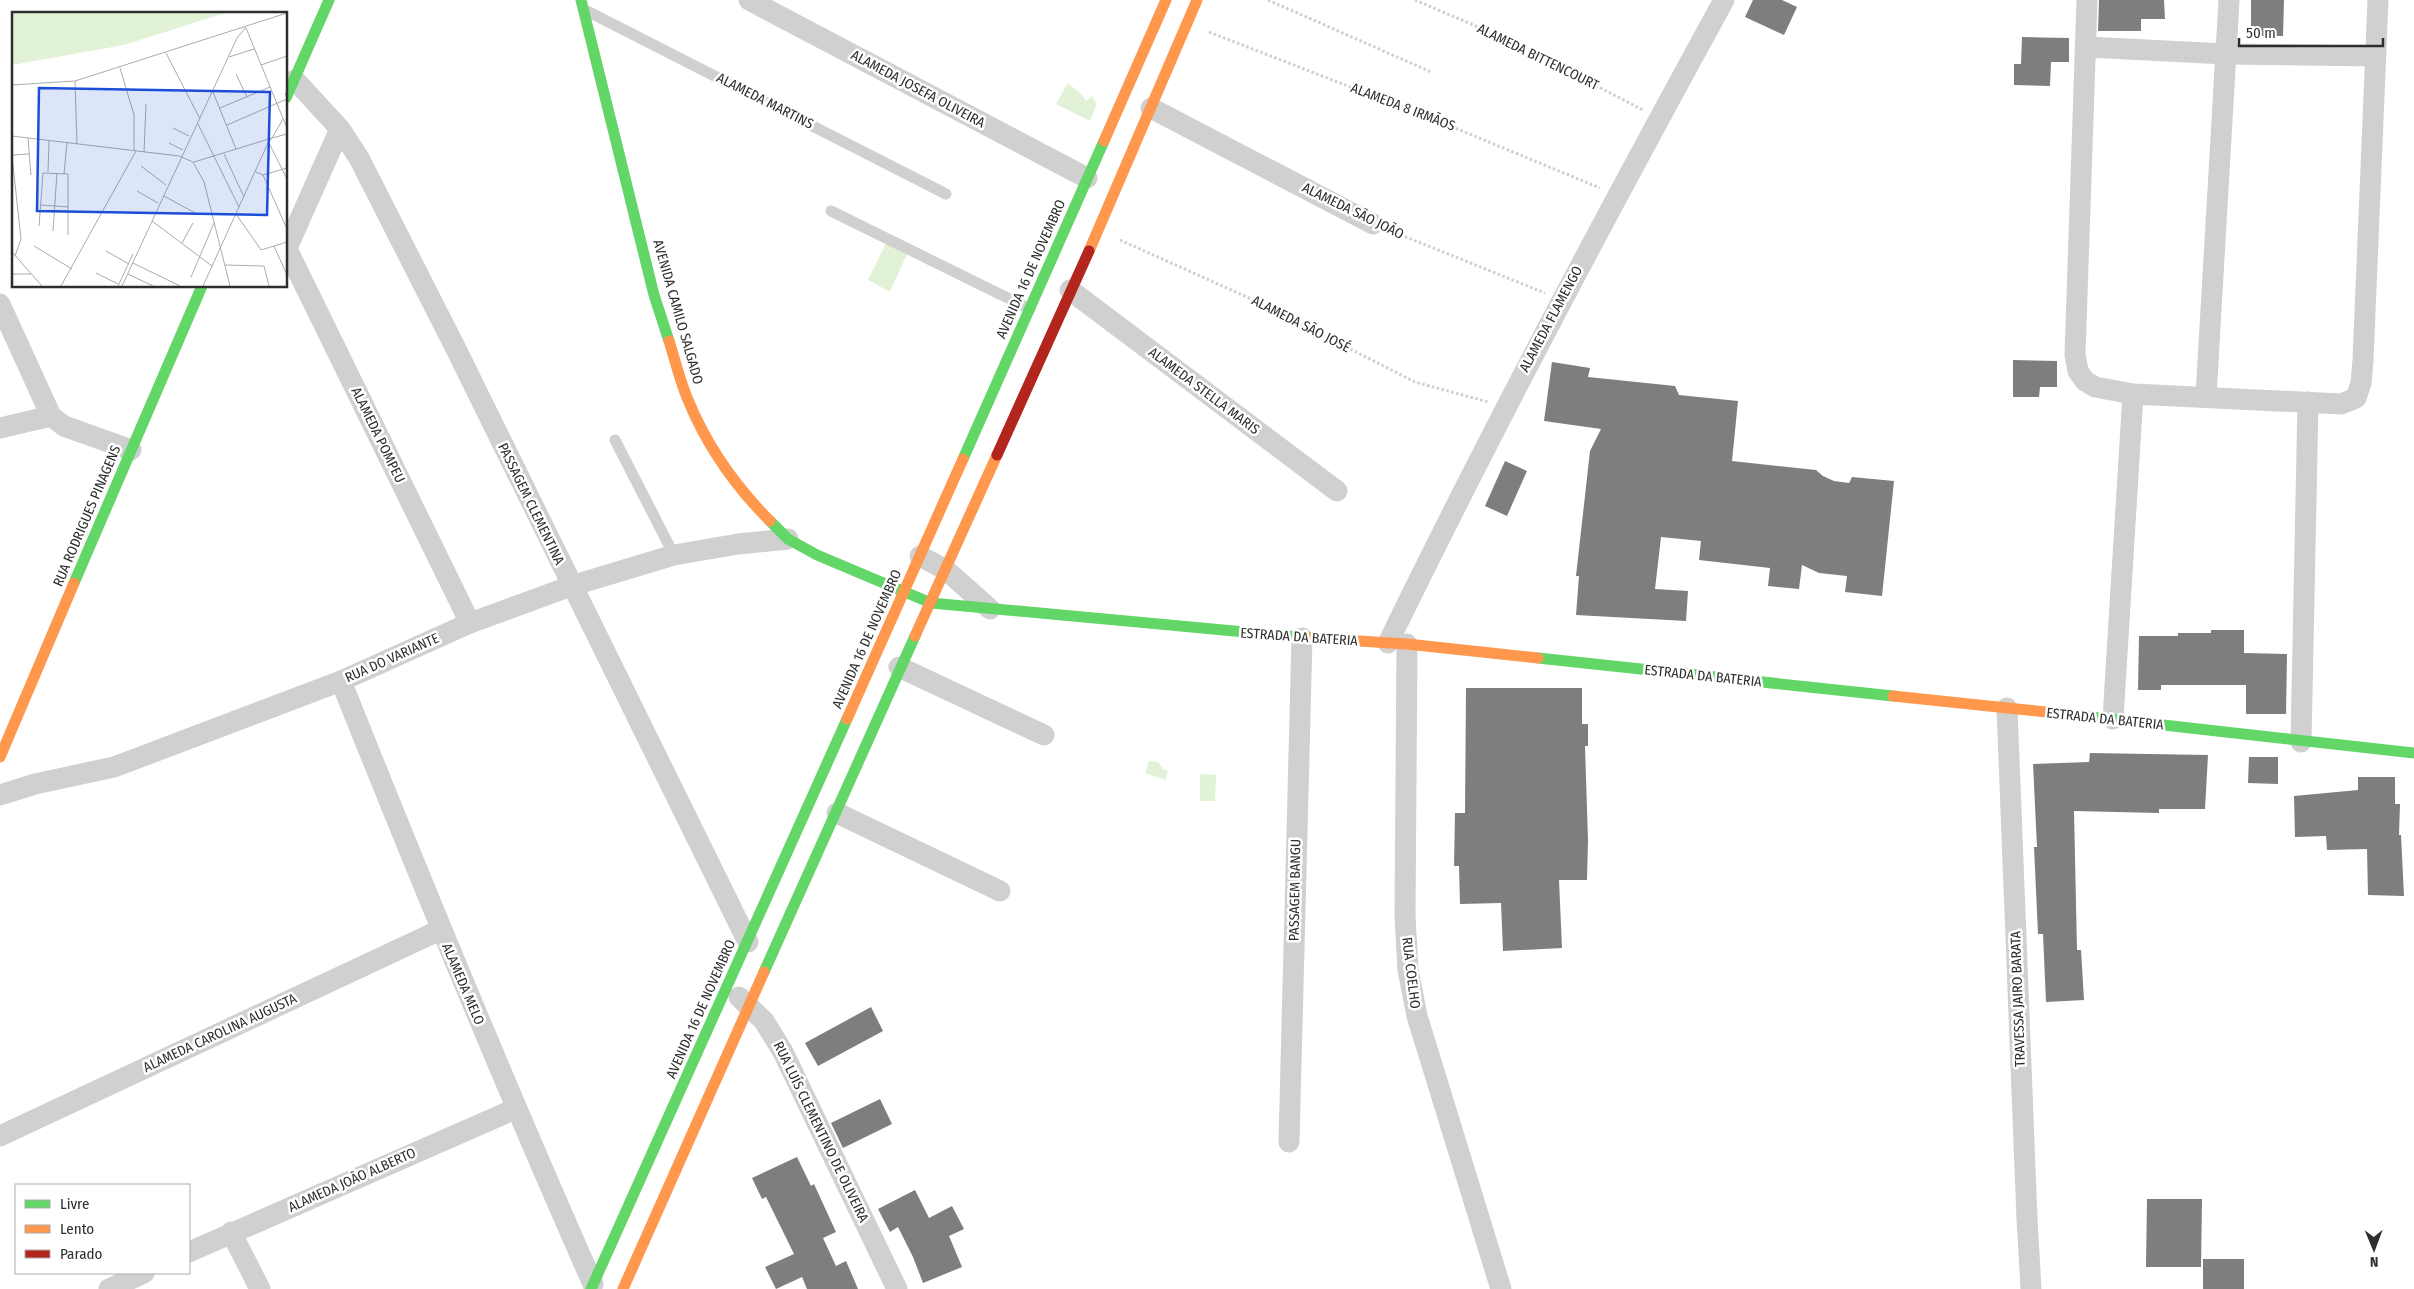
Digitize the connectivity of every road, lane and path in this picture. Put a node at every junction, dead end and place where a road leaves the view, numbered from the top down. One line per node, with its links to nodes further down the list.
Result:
1 (328, 0): 17 (main road)
2 (749, 0): 21 (street, ALAMEDA JOSEFA OLIVEIRA)
3 (1166, 0): 21 (main road, AVENIDA 16 DE NOVEMBRO)
4 (1197, 0): 12 (main road)
5 (1268, 0): 16 (path)
6 (1415, 0): 19 (path, ALAMEDA BITTENCOURT)
7 (1724, 0): 19 (street, ALAMEDA FLAMENGO)
8 (2087, 0): 13 (street)
9 (2229, 0): 14 (street)
10 (2378, 0): 15 (street)
11 (582, 4): 22 (lane, ALAMEDA MARTINS); 43 (main road, AVENIDA CAMILO SALGADO)
12 (1187, 23): 18 (main road); 23 (path, ALAMEDA 8 IRMÃOS)
13 (2087, 47): 14 (street); 34 (street)
14 (2226, 54): 15 (street); 35 (street)
15 (2375, 56): 36 (street)
16 (1431, 72)
17 (291, 89): 20 (street, PASSAGEM CLEMENTINA)
18 (1151, 108): 25 (street, ALAMEDA SÃO JOÃO); 26 (main road)
19 (1659, 118): 23 (street, ALAMEDA FLAMENGO)
20 (340, 129): 27 (street); 47 (street, PASSAGEM CLEMENTINA)
21 (1087, 178): 33 (main road, AVENIDA 16 DE NOVEMBRO)
22 (946, 194)
23 (1617, 195): 31 (street, ALAMEDA FLAMENGO)
24 (831, 211): 33 (lane)
25 (1373, 224): 31 (path, ALAMEDA SÃO JOÃO)
26 (1099, 231): 30 (main road); 37 (path, ALAMEDA SÃO JOSÉ)
27 (288, 243)
28 (288, 251): 51 (street, ALAMEDA POMPEU)
29 (201, 288): 41 (main road, RUA RODRIGUES PINAGENS)
30 (1070, 290): 42 (street, ALAMEDA STELLA MARIS); 46 (main road)
31 (1562, 299): 37 (street, ALAMEDA FLAMENGO)
32 (0, 304): 38 (street)
33 (1030, 309): 45 (main road, AVENIDA 16 DE NOVEMBRO)
34 (2133, 394): 35 (street); 57 (street)
35 (2206, 396): 36 (street)
36 (2308, 402): 59 (street)
37 (1506, 406): 53 (street, ALAMEDA FLAMENGO)
38 (51, 416): 39 (street); 41 (street)
39 (0, 428)
40 (615, 440): 44 (lane)
41 (131, 450): 61 (main road, RUA RODRIGUES PINAGENS)
42 (1337, 491)
43 (788, 539): 44 (street, RUA DO VARIANTE); 48 (main road, AVENIDA CAMILO SALGADO)
44 (674, 555): 47 (street, RUA DO VARIANTE)
45 (920, 556): 46 (street); 48 (main road, AVENIDA 16 DE NOVEMBRO)
46 (946, 570): 49 (main road); 50 (street)
47 (571, 586): 51 (street, RUA DO VARIANTE); 66 (street, PASSAGEM CLEMENTINA)
48 (904, 593): 49 (main road, AVENIDA CAMILO SALGADO); 66 (main road, AVENIDA 16 DE NOVEMBRO)
49 (932, 603): 50 (main road, ESTRADA DA BATERIA); 54 (main road)
50 (990, 609): 52 (main road, ESTRADA DA BATERIA)
51 (470, 624): 55 (street, RUA DO VARIANTE)
52 (1302, 638): 53 (main road, ESTRADA DA BATERIA); 71 (street, PASSAGEM BANGU)
53 (1398, 644): 56 (main road, ESTRADA DA BATERIA); 80 (street, RUA COELHO)
54 (899, 667): 58 (street); 63 (main road)
55 (341, 681): 62 (street, RUA DO VARIANTE); 65 (street, ALAMEDA MELO)
56 (2007, 708): 57 (main road, ESTRADA DA BATERIA); 81 (street, TRAVESSA JAIRO BARATA)
57 (2113, 719): 59 (main road, ESTRADA DA BATERIA)
58 (1044, 735)
59 (2301, 742): 60 (main road, ESTRADA DA BATERIA)
60 (2414, 754)
61 (0, 755)
62 (0, 795)
63 (837, 813): 64 (street); 68 (main road)
64 (1000, 891)
65 (440, 930): 69 (street, ALAMEDA MELO); 70 (street, ALAMEDA CAROLINA AUGUSTA)
66 (748, 942): 67 (main road, AVENIDA 16 DE NOVEMBRO)
67 (728, 988): 68 (street, RUA LUÍS CLEMENTINO DE OLIVEIRA); 75 (main road, AVENIDA 16 DE NOVEMBRO)
68 (749, 1005): 78 (main road); 79 (street, RUA LUÍS CLEMENTINO DE OLIVEIRA)
69 (515, 1109): 72 (street, ALAMEDA JOÃO ALBERTO); 75 (street, ALAMEDA MELO)
70 (0, 1136)
71 (1289, 1142)
72 (231, 1232): 73 (street, ALAMEDA JOÃO ALBERTO); 77 (street)
73 (190, 1252)
74 (142, 1274): 76 (street)
75 (592, 1287)
76 (109, 1289)
77 (260, 1289)
78 (623, 1289)
79 (897, 1289)
80 (1501, 1289)
81 (2031, 1289)

